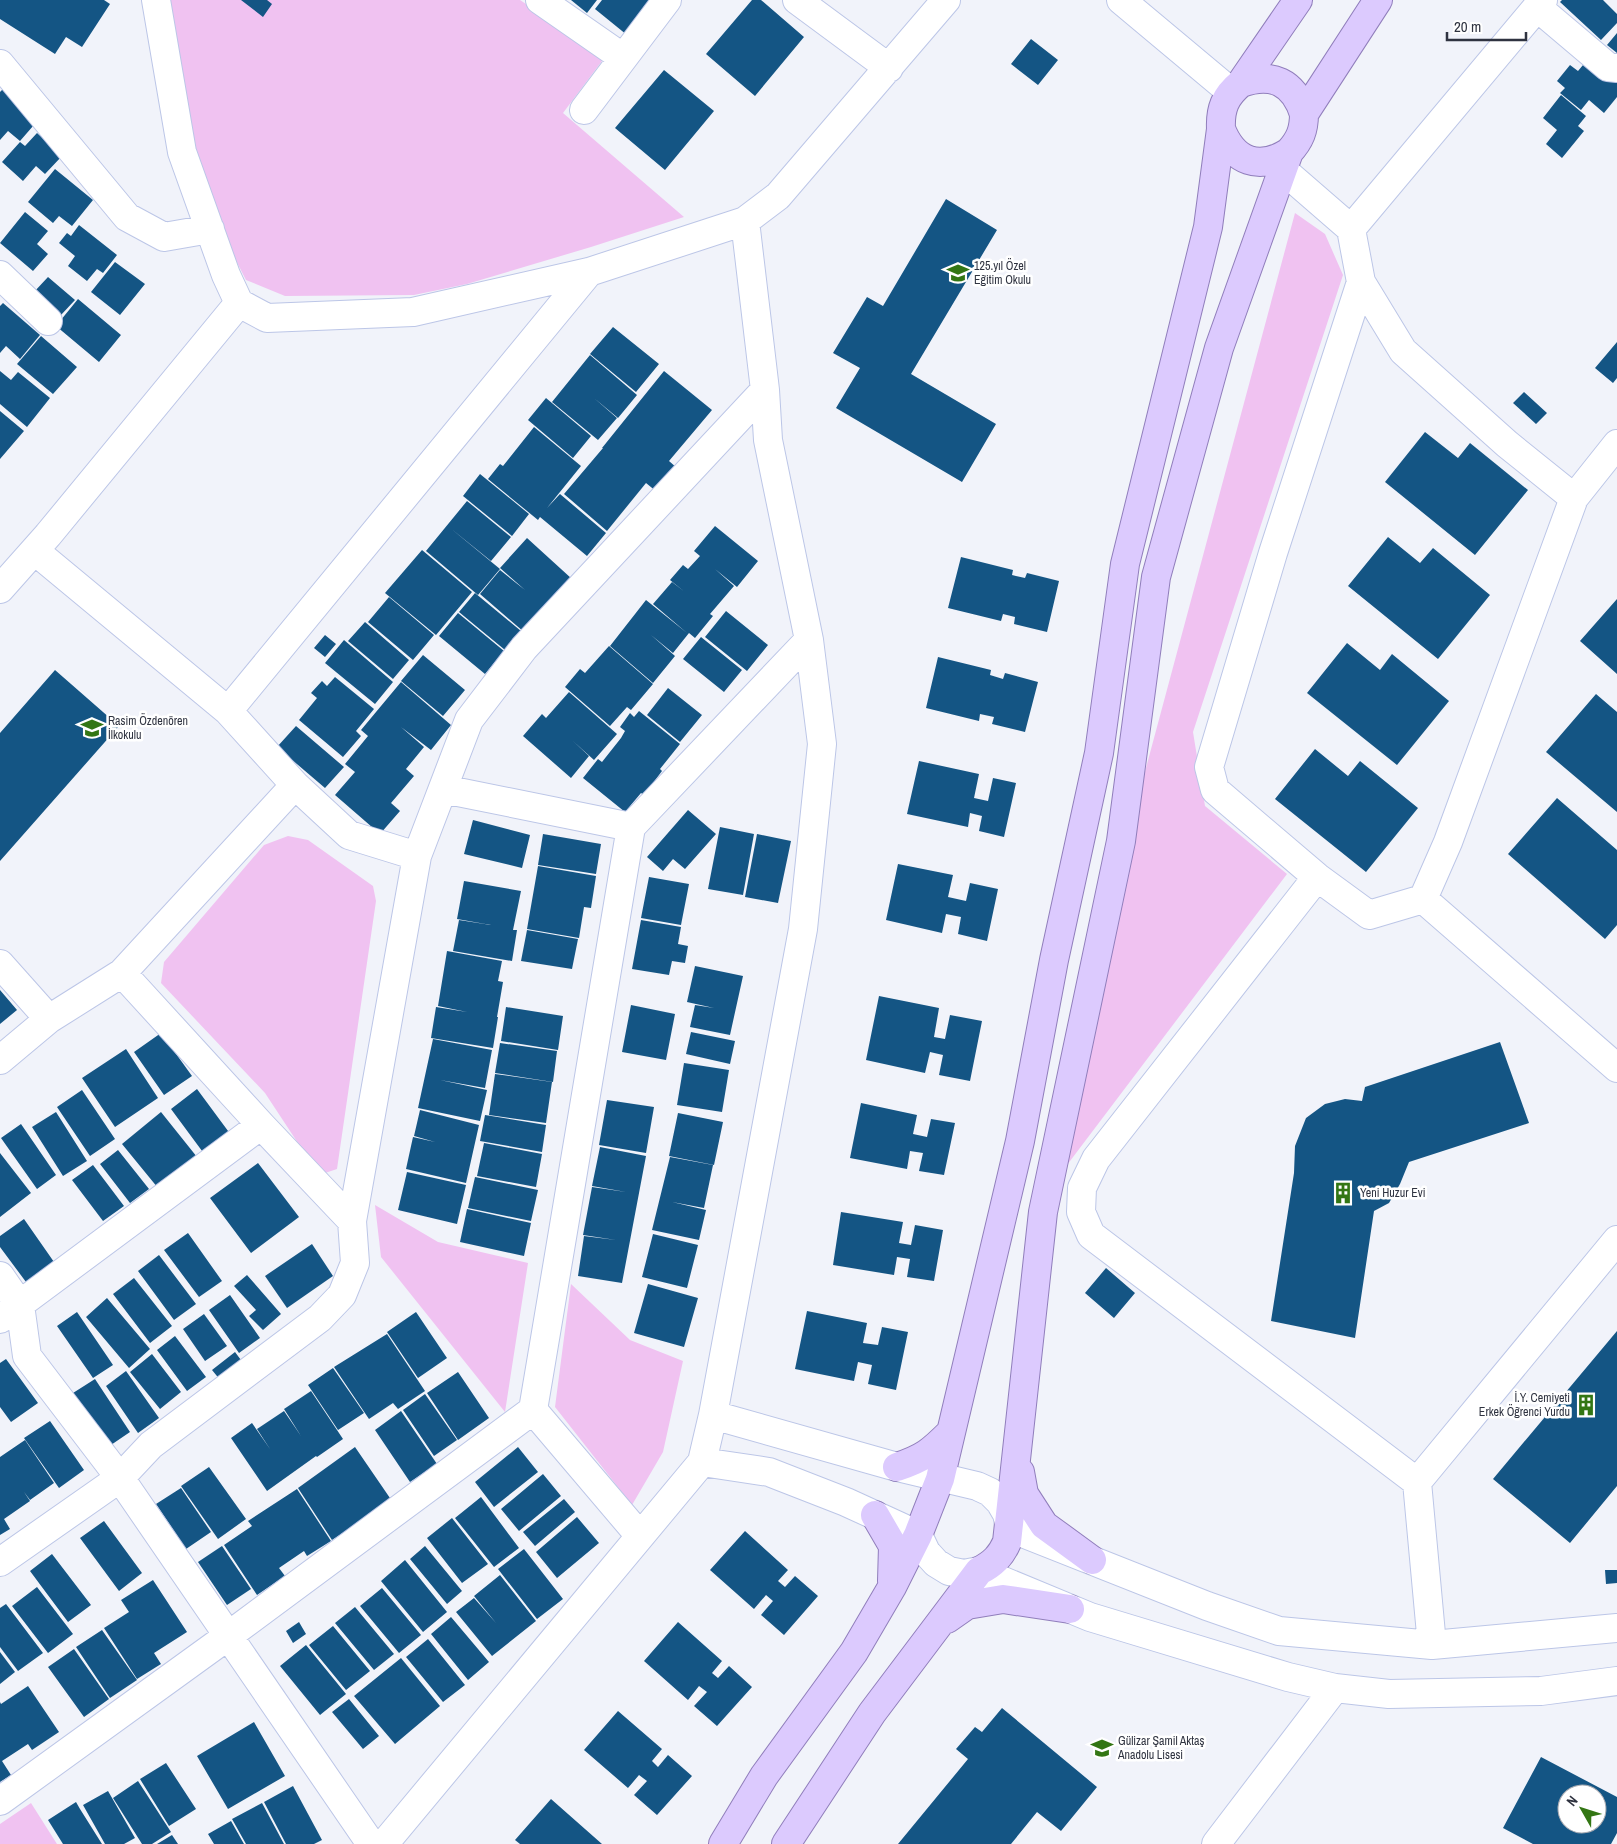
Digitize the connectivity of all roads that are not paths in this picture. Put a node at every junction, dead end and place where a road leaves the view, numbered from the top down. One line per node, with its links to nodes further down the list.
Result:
1 (156, 0): 20 (street)
2 (540, 0): 10 (street)
3 (667, 0): 10 (street)
4 (797, 0): 11 (street)
5 (946, 0): 11 (street)
6 (1121, 0): 14 (street)
7 (1298, 0): 14 (main road)
8 (1378, 0): 16 (main road)
9 (1540, 4): 12 (street); 21 (street)
10 (622, 58): 15 (street)
11 (888, 68): 19 (street)
12 (1617, 68)
13 (3, 74): 20 (street)
14 (1236, 88): 16 (main road); 17 (main road)
15 (584, 110)
16 (1304, 114): 18 (main road)
17 (1221, 129): 18 (main road); 54 (main road)
18 (1286, 161): 21 (street); 55 (main road)
19 (745, 221): 22 (street); 27 (street)
20 (210, 230): 25 (street)
21 (1351, 230): 24 (street)
22 (589, 272): 25 (street); 35 (street)
23 (0, 274): 26 (street)
24 (1361, 282): 31 (street); 40 (street)
25 (239, 304): 32 (street)
26 (48, 321)
27 (765, 390): 28 (street); 29 (street)
28 (722, 436): 29 (street); 37 (street)
29 (768, 440): 34 (street)
30 (1617, 444): 31 (street)
31 (1574, 498): 41 (street)
32 (35, 551): 33 (street); 35 (street)
33 (0, 589)
34 (808, 640): 38 (street); 53 (street)
35 (228, 711): 36 (street)
36 (295, 785): 39 (street); 43 (street)
37 (442, 789): 38 (street); 39 (street)
38 (631, 827): 52 (street)
39 (418, 856): 48 (street)
40 (1317, 877): 41 (street); 60 (street)
41 (1423, 899): 46 (street)
42 (0, 964): 44 (street)
43 (122, 973): 44 (street); 47 (street)
44 (49, 1019): 45 (street)
45 (0, 1060)
46 (1617, 1068)
47 (261, 1125): 48 (street); 51 (street)
48 (352, 1221): 58 (street)
49 (1617, 1240): 60 (street)
50 (0, 1276): 51 (street)
51 (10, 1312): 58 (street)
52 (533, 1410): 64 (street); 72 (street)
53 (713, 1415): 56 (street); 57 (street)
54 (951, 1432): 57 (main road); 59 (main road)
55 (1017, 1448): 62 (main road); 65 (main road)
56 (702, 1462): 61 (street); 64 (street)
57 (897, 1467): 59 (street)
58 (120, 1478): 66 (street); 72 (street)
59 (940, 1478): 62 (street); 63 (main road)
60 (1417, 1482): 73 (street)
61 (875, 1515): 63 (street); 68 (main road)
62 (1010, 1528): 65 (street); 67 (main road)
63 (918, 1535): 67 (street); 68 (main road)
64 (640, 1536): 78 (street)
65 (1092, 1560): 73 (street)
66 (0, 1562)
67 (979, 1571): 69 (street); 70 (main road)
68 (892, 1587): 79 (main road)
69 (1070, 1609): 70 (main road); 75 (street)
70 (938, 1626): 80 (main road)
71 (1617, 1628): 73 (street)
72 (228, 1636): 76 (street); 77 (street)
73 (1432, 1645)
74 (1617, 1681): 75 (street)
75 (1335, 1688): 81 (street)
76 (0, 1801)
77 (372, 1844)
78 (384, 1844)
79 (723, 1844)
80 (786, 1844)
81 (1216, 1844)

